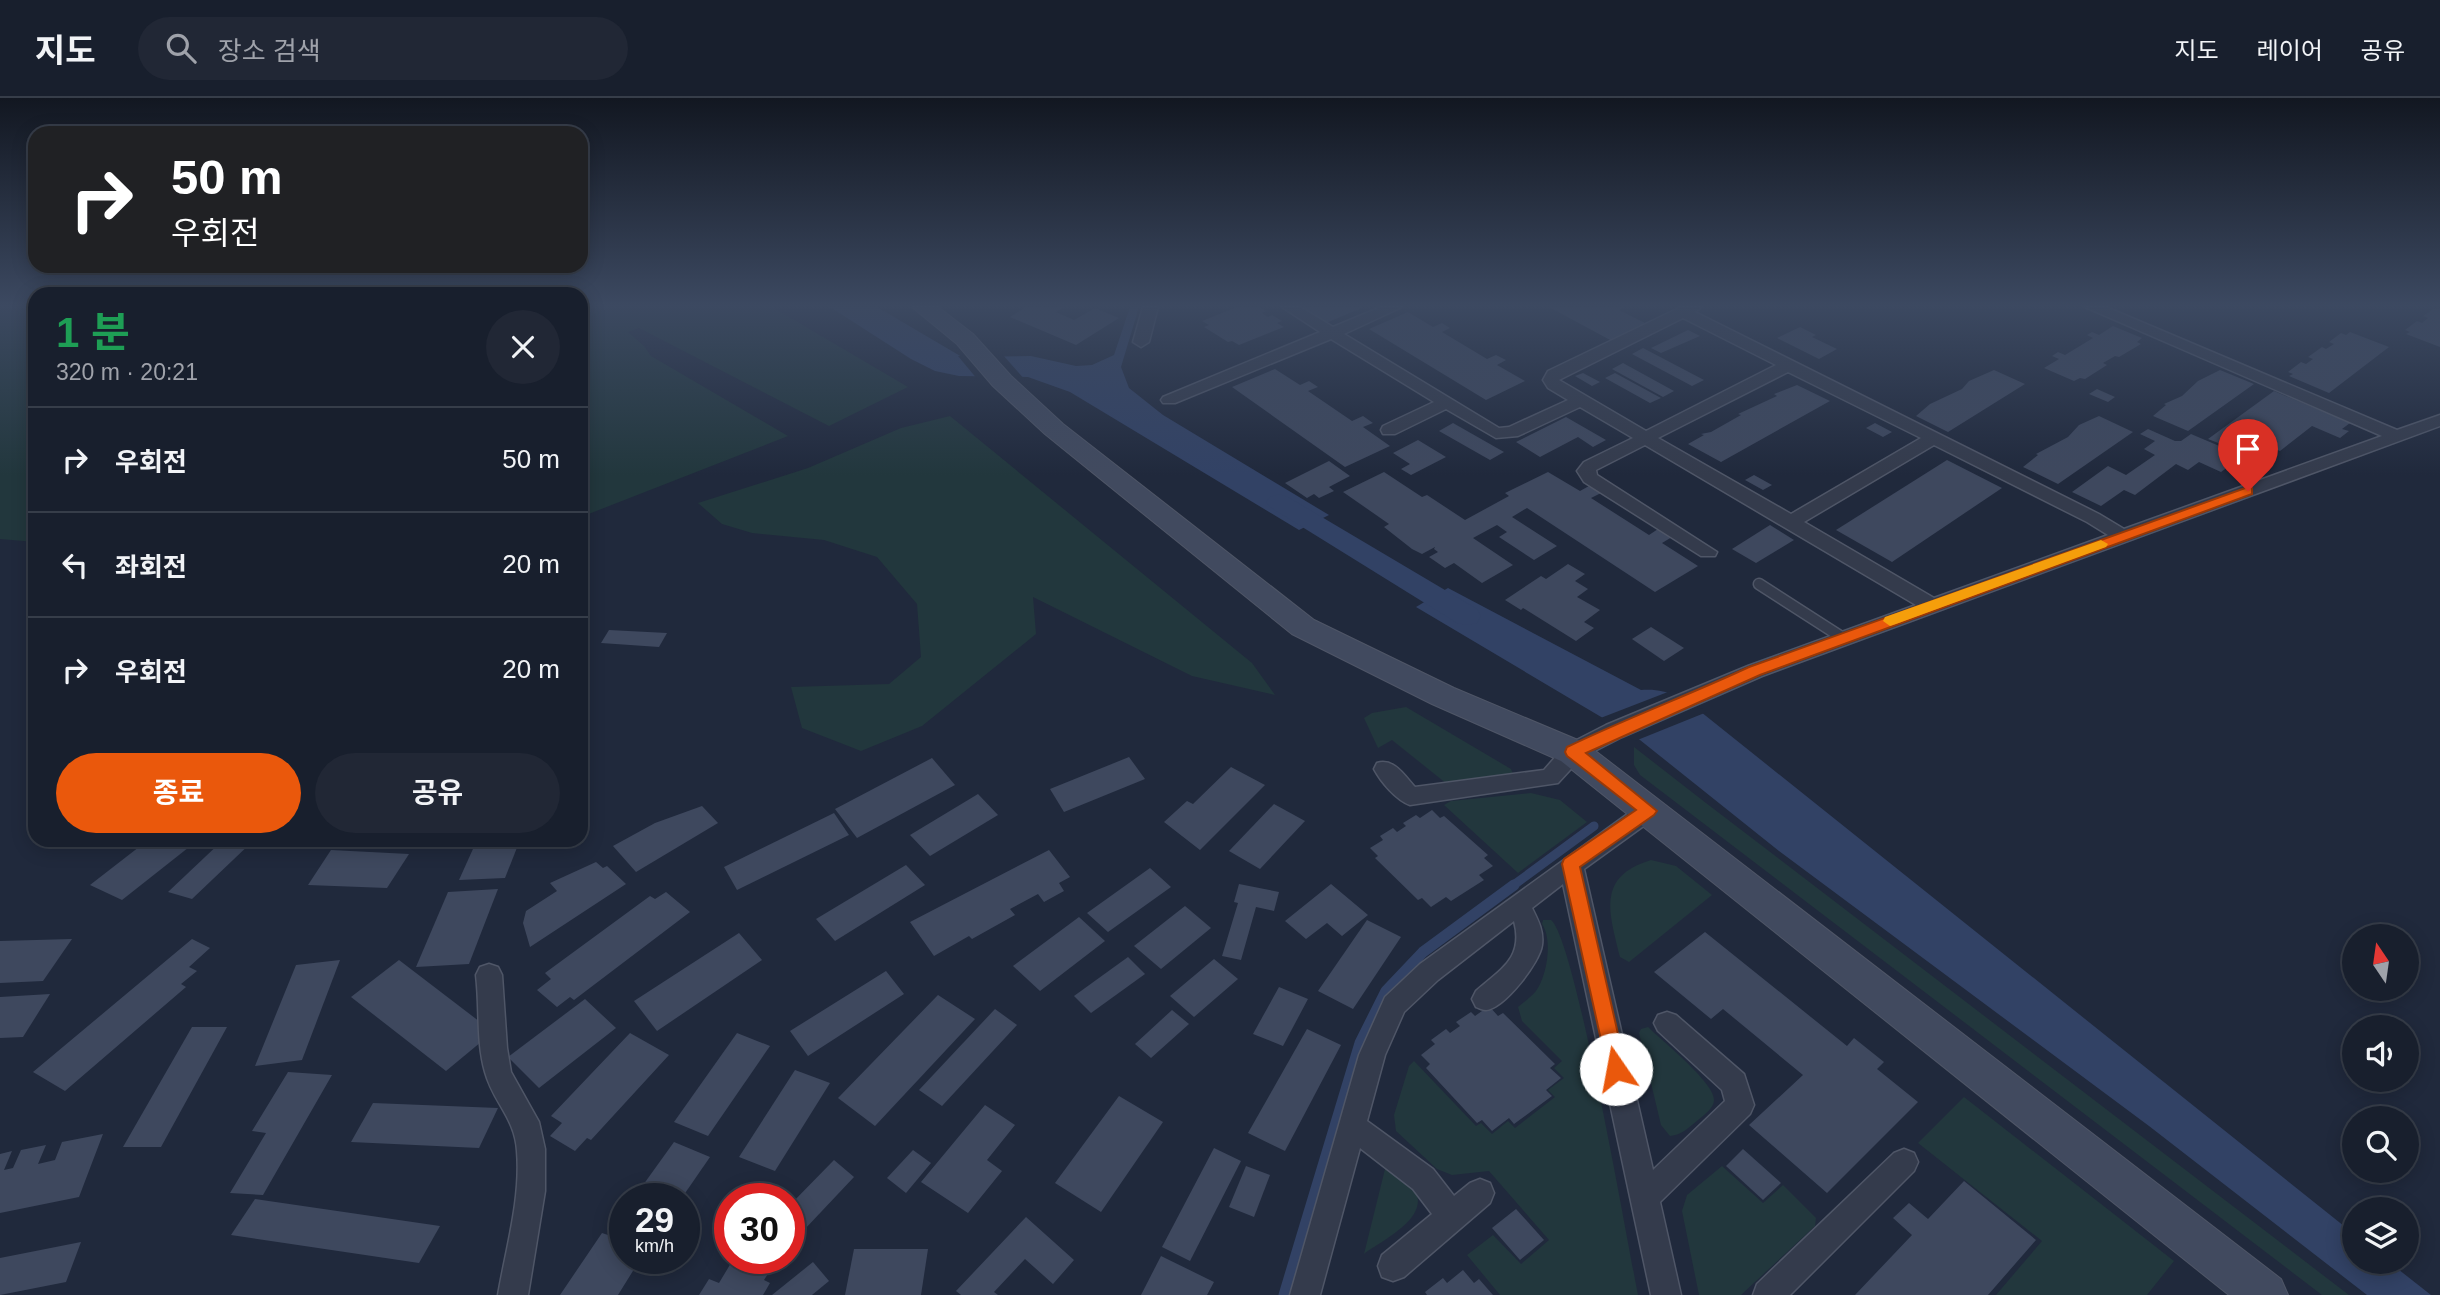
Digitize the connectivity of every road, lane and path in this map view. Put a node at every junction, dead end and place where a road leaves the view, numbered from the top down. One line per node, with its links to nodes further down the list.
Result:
1 (986, 363): 22 (main road)
2 (1257, 363): 8 (street)
3 (1380, 363): 10 (street)
4 (1577, 363): 9 (street)
5 (1785, 363): 7 (street)
6 (2225, 363): 13 (street)
7 (1789, 365): 14 (street); 15 (street)
8 (1169, 400)
9 (1578, 401): 10 (street); 15 (street)
10 (1446, 403): 12 (street)
11 (2440, 420): 13 (street)
12 (1389, 430)
13 (2398, 436): 17 (street)
14 (1934, 438): 16 (street); 17 (street)
15 (1645, 439): 16 (street); 18 (street)
16 (1790, 522): 20 (street)
17 (2122, 536): 20 (street)
18 (1708, 552)
19 (1759, 584): 21 (lane)
20 (1931, 606): 21 (street)
21 (1843, 638): 22 (street)
22 (1573, 752): 23 (street); 24 (main road)
23 (1385, 769)
24 (1648, 811): 25 (street); 40 (main road)
25 (1571, 864): 26 (street); 33 (street)
26 (1518, 905): 28 (street); 30 (street)
27 (489, 975): 36 (street)
28 (1485, 999)
29 (1667, 1023): 33 (street)
30 (1354, 1126): 34 (street); 37 (street)
31 (1904, 1162): 39 (street)
32 (1480, 1193): 34 (street)
33 (1644, 1198): 38 (street)
34 (1452, 1216): 35 (street)
35 (1393, 1265)
36 (513, 1295)
37 (1305, 1295)
38 (1666, 1295)
39 (1768, 1295)
40 (2265, 1295)

